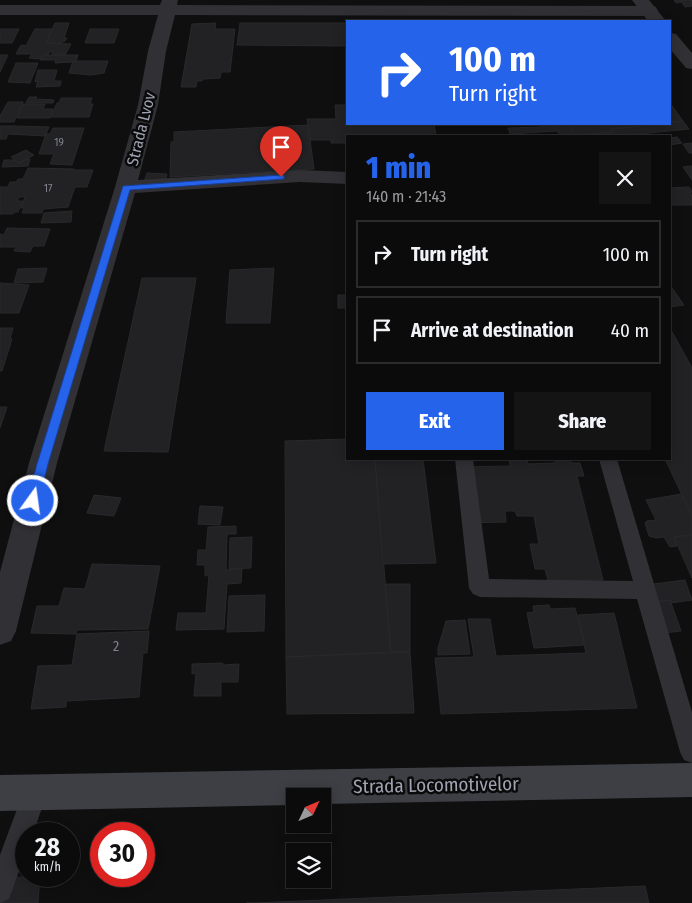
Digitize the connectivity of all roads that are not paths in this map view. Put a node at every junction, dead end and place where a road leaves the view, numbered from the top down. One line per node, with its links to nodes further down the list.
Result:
1 (168, 5): 2 (street); 3 (street); 8 (street, Strada Lvov)
2 (364, 5): 4 (street)
3 (0, 10)
4 (649, 11)
5 (671, 39): 6 (street)
6 (692, 64)
7 (346, 178): 8 (street)
8 (126, 187): 12 (street, Strada Lvov)
9 (464, 460): 11 (lane)
10 (608, 460): 11 (lane)
11 (644, 590): 13 (lane)
12 (0, 631)
13 (692, 752)
14 (692, 780): 15 (main road, Strada Locomotivelor)
15 (35, 792): 16 (main road, Strada Locomotivelor); 17 (lane)
16 (0, 793)
17 (0, 890)

